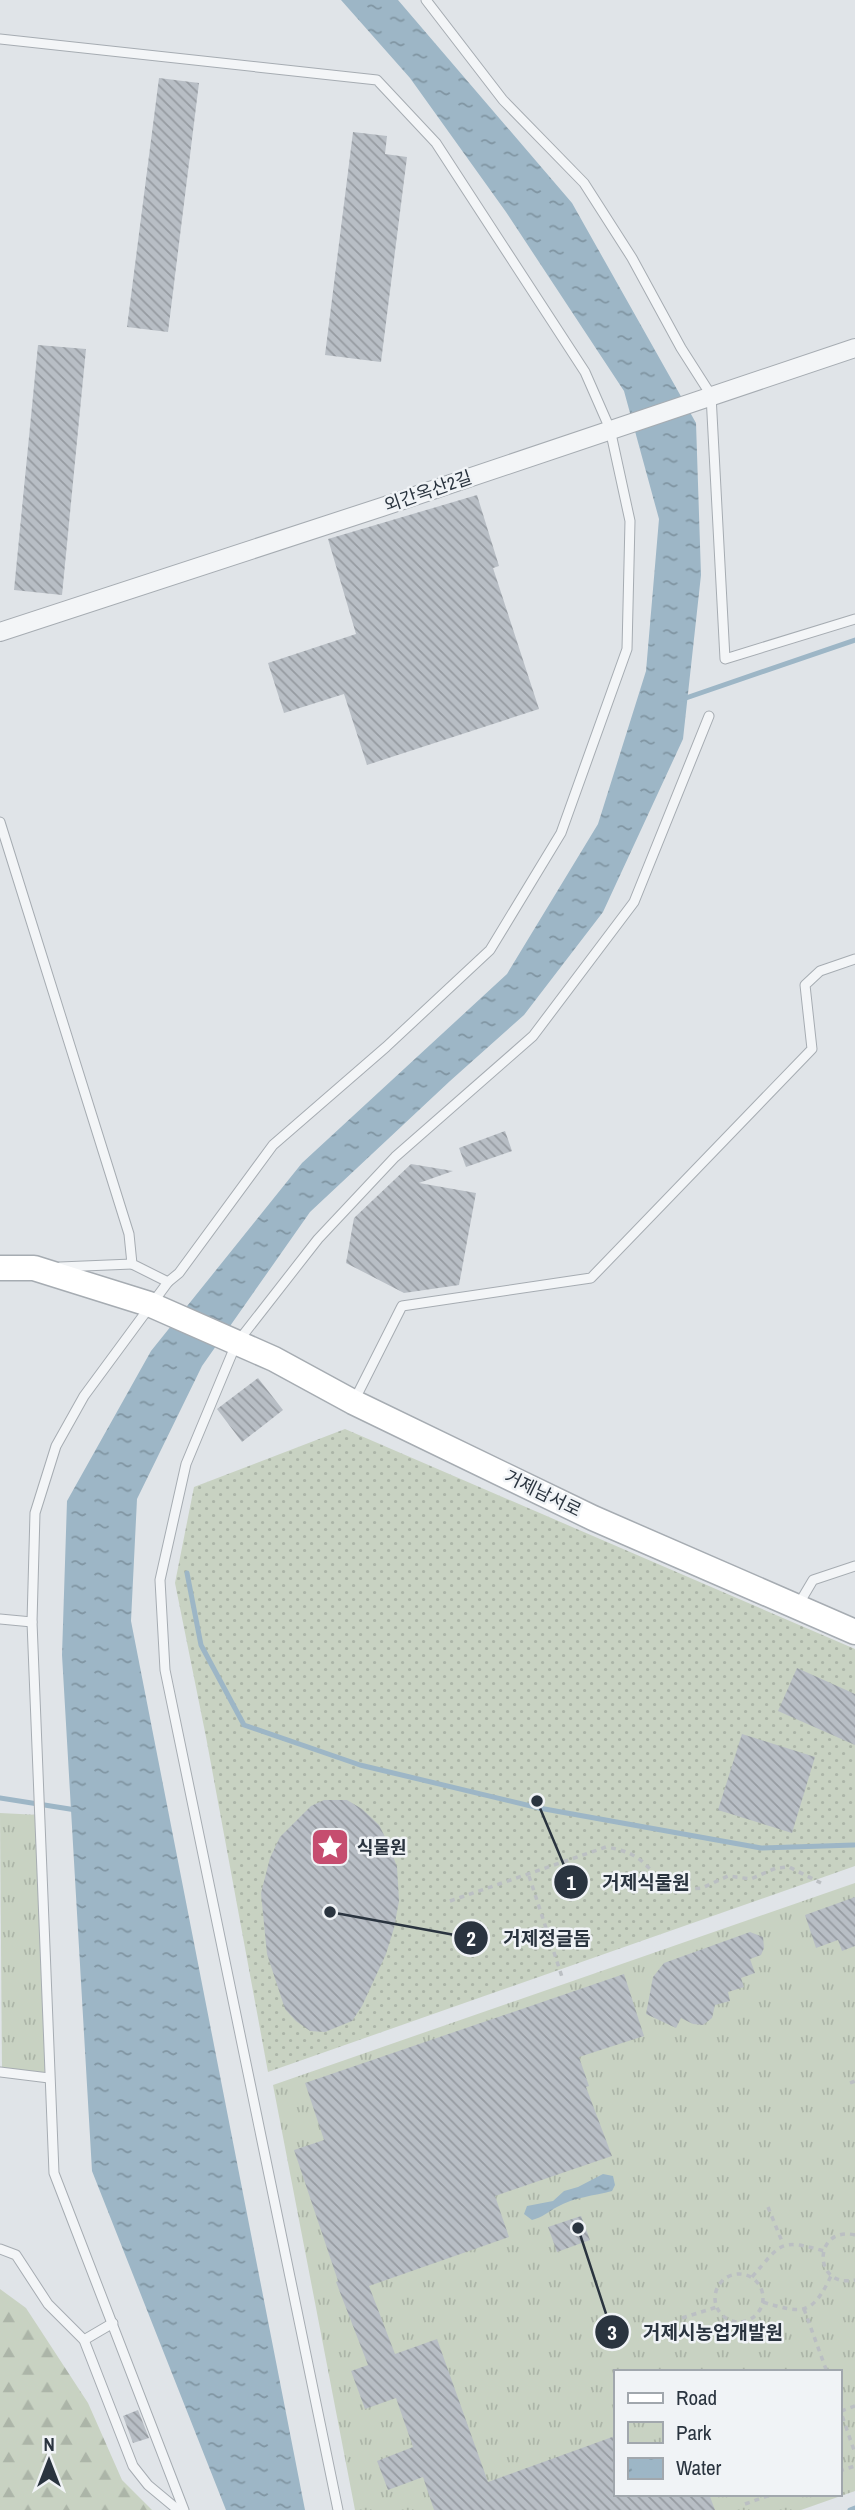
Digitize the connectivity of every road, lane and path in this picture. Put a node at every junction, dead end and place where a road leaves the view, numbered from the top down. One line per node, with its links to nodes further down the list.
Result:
1 (426, 0): 4 (lane)
2 (0, 39): 5 (lane)
3 (855, 348): 4 (street, 외간옥산2길)
4 (711, 395): 5 (street, 외간옥산2길); 6 (lane)
5 (610, 429): 7 (street, 외간옥산2길); 14 (lane)
6 (855, 620)
7 (0, 632)
8 (709, 716): 16 (lane)
9 (0, 822): 11 (lane)
10 (855, 959): 17 (lane)
11 (132, 1264): 13 (lane); 14 (lane)
12 (0, 1268): 13 (main road)
13 (34, 1268): 15 (main road)
14 (168, 1282): 15 (lane)
15 (149, 1304): 16 (main road, 거제남서로); 21 (lane)
16 (236, 1344): 17 (main road, 거제남서로); 50 (lane)
17 (353, 1402): 19 (main road, 거제남서로)
18 (855, 1566): 19 (lane)
19 (797, 1606): 22 (main road, 거제남서로)
20 (0, 1619): 21 (lane)
21 (32, 1622): 28 (lane)
22 (855, 1632)
23 (529, 1876): 24 (path); 25 (path); 26 (path)
24 (821, 1883)
25 (450, 1901)
26 (563, 1980)
27 (0, 2073): 28 (lane)
28 (49, 2077): 41 (lane)
29 (768, 2207): 31 (path)
30 (855, 2235): 33 (path)
31 (783, 2244): 33 (path); 35 (path)
32 (0, 2249): 42 (lane)
33 (824, 2251): 34 (path)
34 (831, 2276): 36 (path); 39 (path)
35 (752, 2277): 37 (path); 38 (path)
36 (855, 2280)
37 (763, 2302): 38 (path); 39 (path)
38 (717, 2307): 40 (path)
39 (804, 2309): 43 (path)
40 (682, 2318)
41 (113, 2323): 42 (lane); 49 (lane)
42 (84, 2340): 48 (lane)
43 (826, 2370)
44 (841, 2413): 45 (path)
45 (855, 2453)
46 (767, 2496): 47 (path)
47 (745, 2504)
48 (178, 2510)
49 (184, 2510)
50 (338, 2510)

